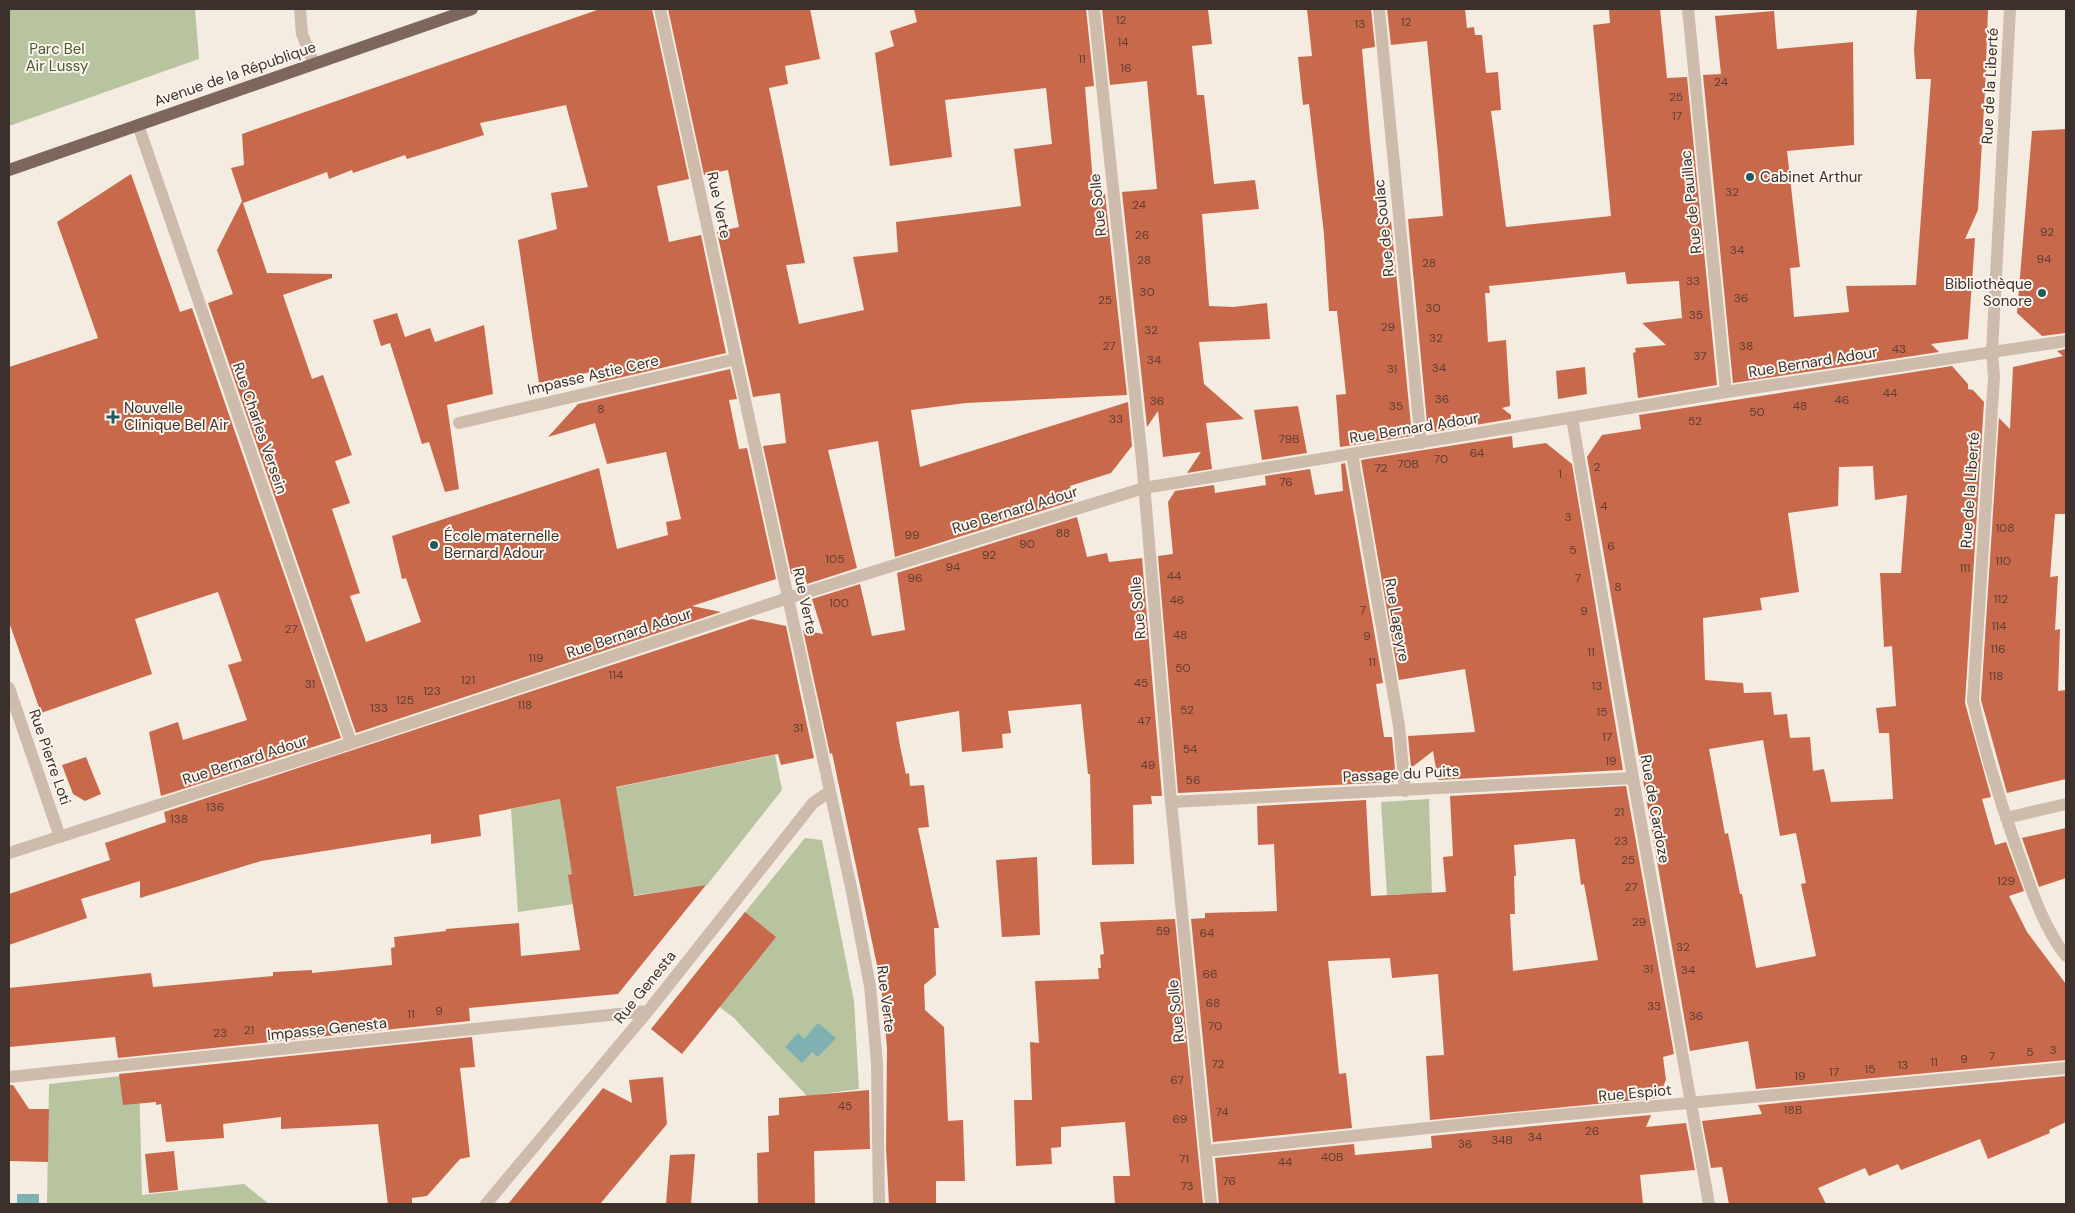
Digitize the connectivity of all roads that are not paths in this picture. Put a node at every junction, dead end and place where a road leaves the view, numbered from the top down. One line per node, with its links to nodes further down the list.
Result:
1 (300, 9): 8 (street)
2 (472, 9): 8 (main road, Avenue de la République)
3 (660, 9): 13 (street, Rue Verte)
4 (1094, 9): 19 (street, Rue Solle)
5 (1379, 9): 17 (street, Rue de Soulac)
6 (1688, 9): 14 (street, Rue de Pauillac)
7 (2010, 9): 12 (street, Rue de la Liberté)
8 (314, 64): 9 (main road, Avenue de la République)
9 (138, 125): 10 (main road, Avenue de la République); 22 (street, Rue Charles Versein)
10 (9, 170)
11 (2066, 341): 12 (street, Rue Bernard Adour)
12 (1992, 352): 14 (street, Rue Bernard Adour); 28 (street, Rue de la Liberté)
13 (736, 359): 16 (street, Impasse Astie Cere); 20 (street, Rue Verte)
14 (1726, 392): 15 (street, Rue Bernard Adour)
15 (1572, 418): 17 (street, Rue Bernard Adour); 23 (street, Rue de Cardoze)
16 (458, 422)
17 (1421, 443): 18 (street, Rue Bernard Adour)
18 (1352, 454): 19 (street, Rue Bernard Adour); 24 (street, Rue Lageyre)
19 (1144, 488): 20 (street, Rue Bernard Adour); 26 (street, Rue Solle)
20 (788, 598): 22 (street, Rue Bernard Adour); 25 (street, Rue Verte)
21 (9, 688): 29 (street, Rue Pierre Loti)
22 (351, 742): 29 (street, Rue Bernard Adour)
23 (1633, 778): 24 (street, Passage du Puits); 35 (street, Rue de Cardoze)
24 (1405, 791): 26 (street, Passage du Puits)
25 (830, 792): 32 (street, Rue Genesta); 38 (street, Rue Verte)
26 (1171, 802): 36 (street, Rue Solle)
27 (2066, 804): 28 (street)
28 (2006, 818): 31 (street, Rue de la Liberté)
29 (60, 837): 30 (street, Rue Bernard Adour)
30 (9, 853)
31 (2066, 956)
32 (648, 1010): 34 (street, Impasse Genesta); 37 (street, Rue Genesta)
33 (2066, 1068): 35 (street, Rue Espiot)
34 (9, 1077)
35 (1693, 1104): 36 (street, Rue Espiot); 40 (street, Rue de Cardoze)
36 (1206, 1151): 39 (street, Rue Solle)
37 (486, 1204)
38 (879, 1204)
39 (1212, 1204)
40 (1710, 1204)

